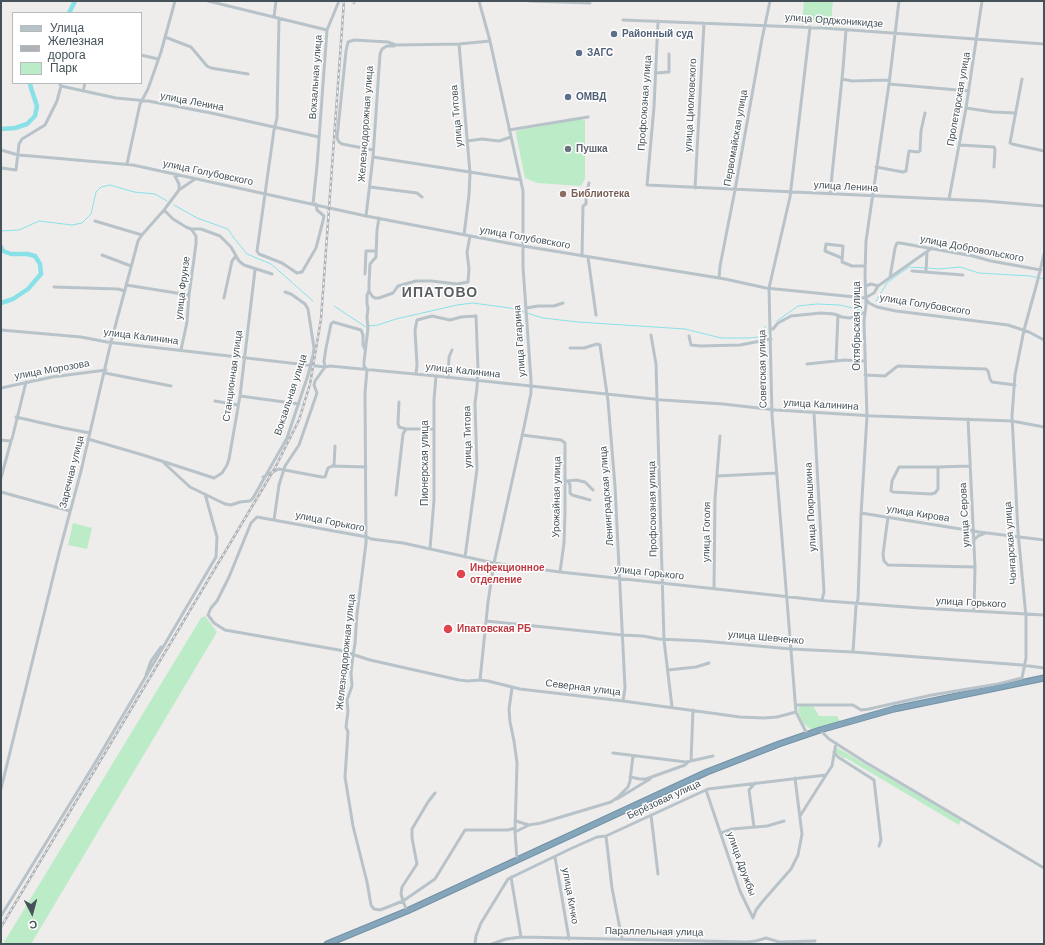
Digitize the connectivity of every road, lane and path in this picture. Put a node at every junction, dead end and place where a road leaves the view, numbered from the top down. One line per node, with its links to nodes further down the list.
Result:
1 (175, 1): 21 (street)
2 (208, 1): 11 (street)
3 (276, 1): 11 (street)
4 (339, 1): 18 (street, Вокзальная улица)
5 (479, 1): 23 (street, улица Гагарина)
6 (529, 1): 10 (street)
7 (770, 1): 16 (street, Первомайская улица)
8 (899, 1): 20 (street, Октябрьская улица)
9 (982, 1): 22 (street, Пролетарская улица)
10 (590, 3)
11 (274, 17): 12 (street)
12 (279, 18): 18 (street); 44 (street)
13 (623, 20): 14 (street, улица Орджоникидзе)
14 (658, 21): 15 (street, улица Орджоникидзе); 30 (street, Профсоюзная улица)
15 (704, 23): 16 (street, улица Орджоникидзе); 66 (street, улица Циолковского)
16 (765, 25): 17 (street, улица Орджоникидзе); 68 (street, Первомайская улица)
17 (810, 27): 19 (street, улица Орджоникидзе); 69 (street, Советская улица)
18 (327, 30): 46 (street, Вокзальная улица)
19 (846, 30): 20 (street, улица Орджоникидзе); 32 (street)
20 (895, 34): 22 (street, улица Орджоникидзе); 34 (street, Октябрьская улица)
21 (165, 37): 29 (street); 31 (street)
22 (976, 39): 25 (street, улица Орджоникидзе); 38 (street, Пролетарская улица)
23 (490, 41): 24 (street); 45 (street, улица Гагарина)
24 (459, 44): 26 (street); 48 (street, улица Титова)
25 (1044, 44)
26 (396, 45): 51 (street, Железнодорожная улица); 51 (street)
27 (669, 54): 30 (street)
28 (142, 55): 29 (street)
29 (158, 59): 39 (street)
30 (656, 73): 64 (street, Профсоюзная улица)
31 (248, 74)
32 (842, 79): 34 (street); 71 (street)
33 (1022, 79): 41 (street)
34 (889, 82): 38 (street); 56 (street, Октябрьская улица)
35 (85, 84): 37 (street)
36 (60, 85): 37 (street, улица Ленина); 53 (street)
37 (83, 91): 39 (street, улица Ленина)
38 (969, 91): 40 (street, Пролетарская улица)
39 (142, 100): 44 (street, улица Ленина); 55 (street)
40 (966, 108): 41 (street); 49 (street, Пролетарская улица)
41 (1015, 112): 52 (street)
42 (925, 113): 56 (street)
43 (588, 117): 45 (street)
44 (275, 127): 46 (street, улица Ленина); 70 (street)
45 (509, 130): 47 (street, улица Гагарина)
46 (319, 137): 75 (street, Вокзальная улица)
47 (511, 137): 48 (street); 62 (street, улица Гагарина)
48 (467, 141): 59 (street, улица Титова)
49 (959, 145): 57 (street); 74 (street, Пролетарская улица)
50 (1, 150): 53 (street, улица Голубовского)
51 (373, 150): 54 (street, Железнодорожная улица)
52 (1044, 151)
53 (18, 155): 55 (street, улица Голубовского); 58 (street)
54 (373, 157): 59 (street); 65 (street, Железнодорожная улица)
55 (127, 164): 60 (street, улица Голубовского)
56 (876, 167): 72 (street, Октябрьская улица)
57 (994, 167)
58 (1, 168)
59 (470, 173): 62 (street); 84 (street, улица Титова)
60 (174, 174): 61 (street, улица Голубовского); 67 (street)
61 (195, 179): 67 (street, Заречная улица); 70 (street, улица Голубовского)
62 (521, 180): 87 (street, улица Гагарина)
63 (589, 182): 94 (street)
64 (647, 185): 66 (street, улица Ленина)
65 (370, 187): 73 (street); 78 (street, Железнодорожная улица)
66 (695, 188): 68 (street, улица Ленина)
67 (179, 190): 77 (street, Заречная улица)
68 (735, 190): 69 (street, улица Ленина); 111 (street, Первомайская улица)
69 (790, 193): 71 (street, улица Ленина); 116 (street, Советская улица)
70 (265, 194): 75 (street, улица Голубовского); 75 (street, Вокзальная улица)
71 (830, 194): 72 (street, улица Ленина)
72 (872, 196): 74 (street, улица Ленина); 100 (street, Октябрьская улица)
73 (422, 197)
74 (949, 200): 76 (street, улица Ленина)
75 (315, 204): 78 (street, улица Голубовского)
76 (1044, 206)
77 (164, 210): 81 (street); 83 (street, Заречная улица)
78 (366, 216): 79 (street, улица Голубовского)
79 (379, 218): 84 (street, улица Голубовского); 89 (street)
80 (95, 221): 83 (street)
81 (191, 229): 82 (street); 85 (street)
82 (201, 229): 85 (street); 93 (street)
83 (142, 235): 99 (street, Заречная улица)
84 (464, 235): 86 (street, улица Голубовского)
85 (196, 236): 120 (street, улица Фрунзе)
86 (470, 236): 87 (street, улица Голубовского); 118 (street)
87 (523, 246): 94 (street, улица Голубовского); 124 (street, улица Гагарина)
88 (932, 248): 90 (street); 102 (street, улица Добровольского); 110 (street, улица Добровольского)
89 (376, 251): 97 (street); 98 (street)
90 (927, 252): 104 (street); 110 (street)
91 (1044, 254): 102 (street)
92 (102, 255): 99 (street)
93 (236, 256): 101 (street); 121 (street)
94 (582, 256): 95 (street, улица Голубовского)
95 (588, 257): 111 (street, улица Голубовского); 126 (street)
96 (842, 258): 96 (street); 100 (street)
97 (365, 264): 98 (street); 106 (street)
98 (370, 264): 118 (street)
99 (131, 266): 112 (street, Заречная улица)
100 (865, 266): 113 (street, Октябрьская улица)
101 (255, 270): 105 (street); 140 (street, Станционная улица)
102 (1041, 270): 108 (street)
103 (912, 271): 104 (street)
104 (926, 271): 107 (street)
105 (272, 274)
106 (365, 274)
107 (963, 275)
108 (1040, 275): 109 (street); 130 (street, Чонгарская улица)
109 (1044, 276)
110 (890, 277): 114 (street)
111 (718, 278): 116 (street, улица Голубовского)
112 (126, 284): 117 (street, Заречная улица); 120 (street)
113 (866, 286): 114 (street); 122 (street, Октябрьская улица)
114 (878, 286): 122 (street)
115 (54, 287): 117 (street)
116 (769, 288): 122 (street, улица Голубовского); 128 (street, Советская улица)
117 (125, 291): 135 (street, Заречная улица)
118 (370, 291): 137 (street, Железнодорожная улица)
119 (285, 292): 144 (street, Вокзальная улица)
120 (189, 295): 138 (street, улица Фрунзе)
121 (224, 298)
122 (865, 298): 125 (street, Октябрьская улица); 130 (street, улица Голубовского)
123 (563, 302): 124 (street)
124 (526, 309): 156 (street, улица Гагарина)
125 (865, 312): 127 (street); 142 (street, Октябрьская улица)
126 (596, 315)
127 (840, 316): 128 (street); 141 (street)
128 (771, 329): 133 (street, Советская улица)
129 (1, 330): 135 (street, улица Калинина)
130 (1024, 330): 134 (street, улица Голубовского); 154 (street, Чонгарская улица)
131 (651, 335): 160 (street, Профсоюзная улица)
132 (689, 336): 133 (street)
133 (771, 339): 165 (street, Советская улица)
134 (1044, 340)
135 (111, 342): 138 (street, улица Калинина); 147 (street, Заречная улица)
136 (570, 348): 158 (street, Ленинградская улица)
137 (365, 349): 145 (street, Вокзальная улица); 146 (street, Железнодорожная улица)
138 (181, 350): 140 (street, улица Калинина)
139 (452, 350): 151 (street)
140 (244, 358): 144 (street, улица Калинина); 159 (street, Станционная улица)
141 (836, 361): 142 (street); 143 (street)
142 (864, 361): 149 (street, Октябрьская улица)
143 (807, 364)
144 (310, 365): 145 (street, улица Калинина); 163 (street, Вокзальная улица)
145 (325, 367): 146 (street, улица Калинина); 186 (street, Вокзальная улица)
146 (368, 370): 148 (street, улица Калинина); 185 (street, Железнодорожная улица)
147 (105, 371): 153 (street, улица Морозова); 155 (street, улица Морозова); 174 (street, Заречная улица)
148 (416, 374): 150 (street, улица Калинина); 152 (street, улица Титова)
149 (865, 375): 154 (street); 167 (street, Октябрьская улица)
150 (436, 376): 151 (street, улица Калинина); 172 (street, Пионерская улица)
151 (448, 378): 152 (street, улица Калинина)
152 (477, 381): 156 (street, улица Калинина); 211 (street, улица Титова)
153 (26, 382): 157 (street, улица Морозова); 168 (street)
154 (1015, 385): 170 (street, Чонгарская улица)
155 (171, 386)
156 (531, 386): 158 (street, улица Калинина); 175 (street, улица Гагарина)
157 (1, 388)
158 (606, 394): 160 (street, улица Калинина); 215 (street, Ленинградская улица)
159 (240, 396): 163 (street); 164 (street, Станционная улица)
160 (658, 400): 165 (street, улица Калинина); 216 (street, Профсоюзная улица)
161 (215, 401): 164 (street)
162 (400, 402): 173 (street)
163 (299, 404): 188 (street, Вокзальная улица)
164 (238, 405): 181 (street, Станционная улица)
165 (772, 409): 166 (street, улица Калинина); 187 (street, Советская улица)
166 (814, 412): 167 (street, улица Калинина); 219 (street, улица Покрышкина)
167 (867, 416): 169 (street, улица Калинина); 201 (street, Октябрьская улица)
168 (16, 418): 174 (street); 179 (street)
169 (968, 419): 170 (street, улица Калинина); 184 (street, улица Серова)
170 (1012, 421): 171 (street, улица Калинина); 207 (street, Чонгарская улица)
171 (1044, 427)
172 (434, 428): 173 (street); 210 (street, Пионерская улица)
173 (406, 430): 196 (street)
174 (90, 433): 177 (street, Заречная улица)
175 (522, 436): 192 (street, Урожайная улица); 212 (street, улица Гагарина)
176 (720, 436): 189 (street, улица Гоголя)
177 (88, 439): 181 (street); 200 (street, Заречная улица)
178 (1, 440): 179 (street)
179 (11, 440): 191 (street)
180 (335, 446): 182 (street)
181 (163, 462): 195 (street, Вокзальная улица)
182 (334, 466): 185 (street); 186 (street)
183 (938, 466): 183 (street); 184 (street)
184 (970, 466): 204 (street, улица Серова)
185 (366, 467): 206 (street, Железнодорожная улица)
186 (284, 471): 188 (street); 203 (street, Вокзальная улица)
187 (777, 473): 189 (street); 218 (street, Советская улица)
188 (267, 475): 190 (street); 195 (street, Вокзальная улица)
189 (717, 476): 217 (street, улица Гоголя)
190 (263, 477)
191 (1, 478)
192 (567, 481): 193 (street); 197 (street, Урожайная улица); 198 (street)
193 (594, 490)
194 (2, 491): 200 (street)
195 (205, 494): 275 (street)
196 (396, 495)
197 (565, 496): 198 (street); 214 (street, Урожайная улица)
198 (573, 496): 199 (street)
199 (590, 500)
200 (70, 511): 255 (street, Заречная улица)
201 (861, 513): 202 (street, улица Кирова); 220 (street, Октябрьская улица)
202 (888, 517): 204 (street, улица Кирова); 213 (street)
203 (274, 520): 206 (street, улица Горького); 229 (street, улица Горького)
204 (974, 530): 205 (street, улица Кирова); 208 (street, улица Серова)
205 (986, 533): 207 (street, улица Кирова); 208 (street)
206 (367, 537): 210 (street, улица Горького); 229 (street, Железнодорожная улица)
207 (1018, 537): 209 (street, улица Кирова); 222 (street, Чонгарская улица)
208 (974, 540): 213 (street, улица Серова)
209 (1044, 540)
210 (430, 549): 211 (street, улица Горького)
211 (465, 557): 212 (street, улица Горького)
212 (494, 563): 214 (street, улица Горького); 224 (street, улица Гагарина)
213 (975, 567): 221 (street, улица Серова)
214 (560, 572): 215 (street, улица Горького)
215 (620, 578): 216 (street, улица Горького); 225 (street, Ленинградская улица)
216 (662, 583): 217 (street, улица Горького); 226 (street, Профсоюзная улица)
217 (714, 588): 218 (street, улица Горького)
218 (787, 597): 219 (street, улица Горького); 227 (street, Советская улица)
219 (822, 600): 220 (street, улица Горького)
220 (857, 603): 221 (street, улица Горького); 228 (street, Октябрьская улица)
221 (974, 610): 222 (street, улица Горького)
222 (1025, 614): 223 (street, улица Горького); 231 (street, Чонгарская улица)
223 (1044, 615)
224 (486, 621): 225 (street, улица Шевченко); 235 (street, улица Гагарина)
225 (622, 635): 226 (street, улица Шевченко); 237 (street, Ленинградская улица)
226 (664, 640): 227 (street, улица Шевченко); 233 (street, Профсоюзная улица)
227 (791, 649): 228 (street, улица Шевченко); 238 (street, Советская улица)
228 (853, 652): 231 (street, улица Шевченко)
229 (353, 655): 235 (street, Северная улица); 274 (street, Железнодорожная улица)
230 (709, 663): 233 (street)
231 (1024, 665): 232 (street, улица Шевченко); 238 (street, Чонгарская улица)
232 (1044, 668)
233 (668, 670): 239 (street, Профсоюзная улица)
234 (1044, 678): 242 (highway)
235 (480, 680): 236 (street, Северная улица)
236 (512, 688): 237 (street, Северная улица); 261 (street)
237 (623, 701): 239 (street, Северная улица)
238 (796, 705): 241 (street, Советская улица)
239 (672, 707): 240 (street, Северная улица)
240 (693, 710): 241 (street, Северная улица); 249 (street)
241 (796, 712): 243 (street)
242 (820, 730): 243 (highway); 244 (street)
243 (806, 734): 270 (highway)
244 (836, 743): 245 (street); 271 (street)
245 (834, 752): 251 (street); 268 (street)
246 (613, 753): 247 (street)
247 (633, 756): 249 (street); 252 (street)
248 (713, 756): 249 (street)
249 (689, 762): 250 (street)
250 (657, 775): 252 (street); 258 (street)
251 (826, 775): 253 (street, Берёзовая улица); 260 (street)
252 (630, 777): 258 (street)
253 (795, 778): 254 (street, Берёзовая улица); 260 (street)
254 (755, 783): 256 (street, Берёзовая улица); 264 (street)
255 (1, 789)
256 (706, 790): 259 (street, Берёзовая улица); 266 (street, улица Дружбы)
257 (435, 793): 274 (street)
258 (611, 802): 263 (street)
259 (651, 815): 267 (street, Берёзовая улица); 272 (street)
260 (800, 816): 266 (street, улица Дружбы)
261 (515, 820): 263 (street); 265 (street)
262 (784, 821): 264 (street)
263 (529, 825): 265 (street)
264 (754, 827): 266 (street)
265 (515, 830): 270 (street); 274 (street)
266 (721, 833)
267 (606, 836): 269 (street, Берёзовая улица); 281 (street)
268 (879, 846)
269 (555, 856): 273 (street, Берёзовая улица); 280 (street, улица Кичко)
270 (517, 860): 276 (highway)
271 (1044, 868)
272 (658, 874)
273 (511, 877): 279 (street); 284 (street)
274 (403, 901): 276 (street)
275 (6, 911): 277 (street); 278 (street)
276 (407, 911): 283 (highway)
277 (1, 912)
278 (1, 916)
279 (521, 938): 280 (street, Параллельная улица); 285 (street, Параллельная улица)
280 (569, 939): 281 (street, Параллельная улица)
281 (622, 939): 282 (street, Параллельная улица)
282 (815, 941)
283 (327, 944)
284 (475, 944)
285 (492, 944)

